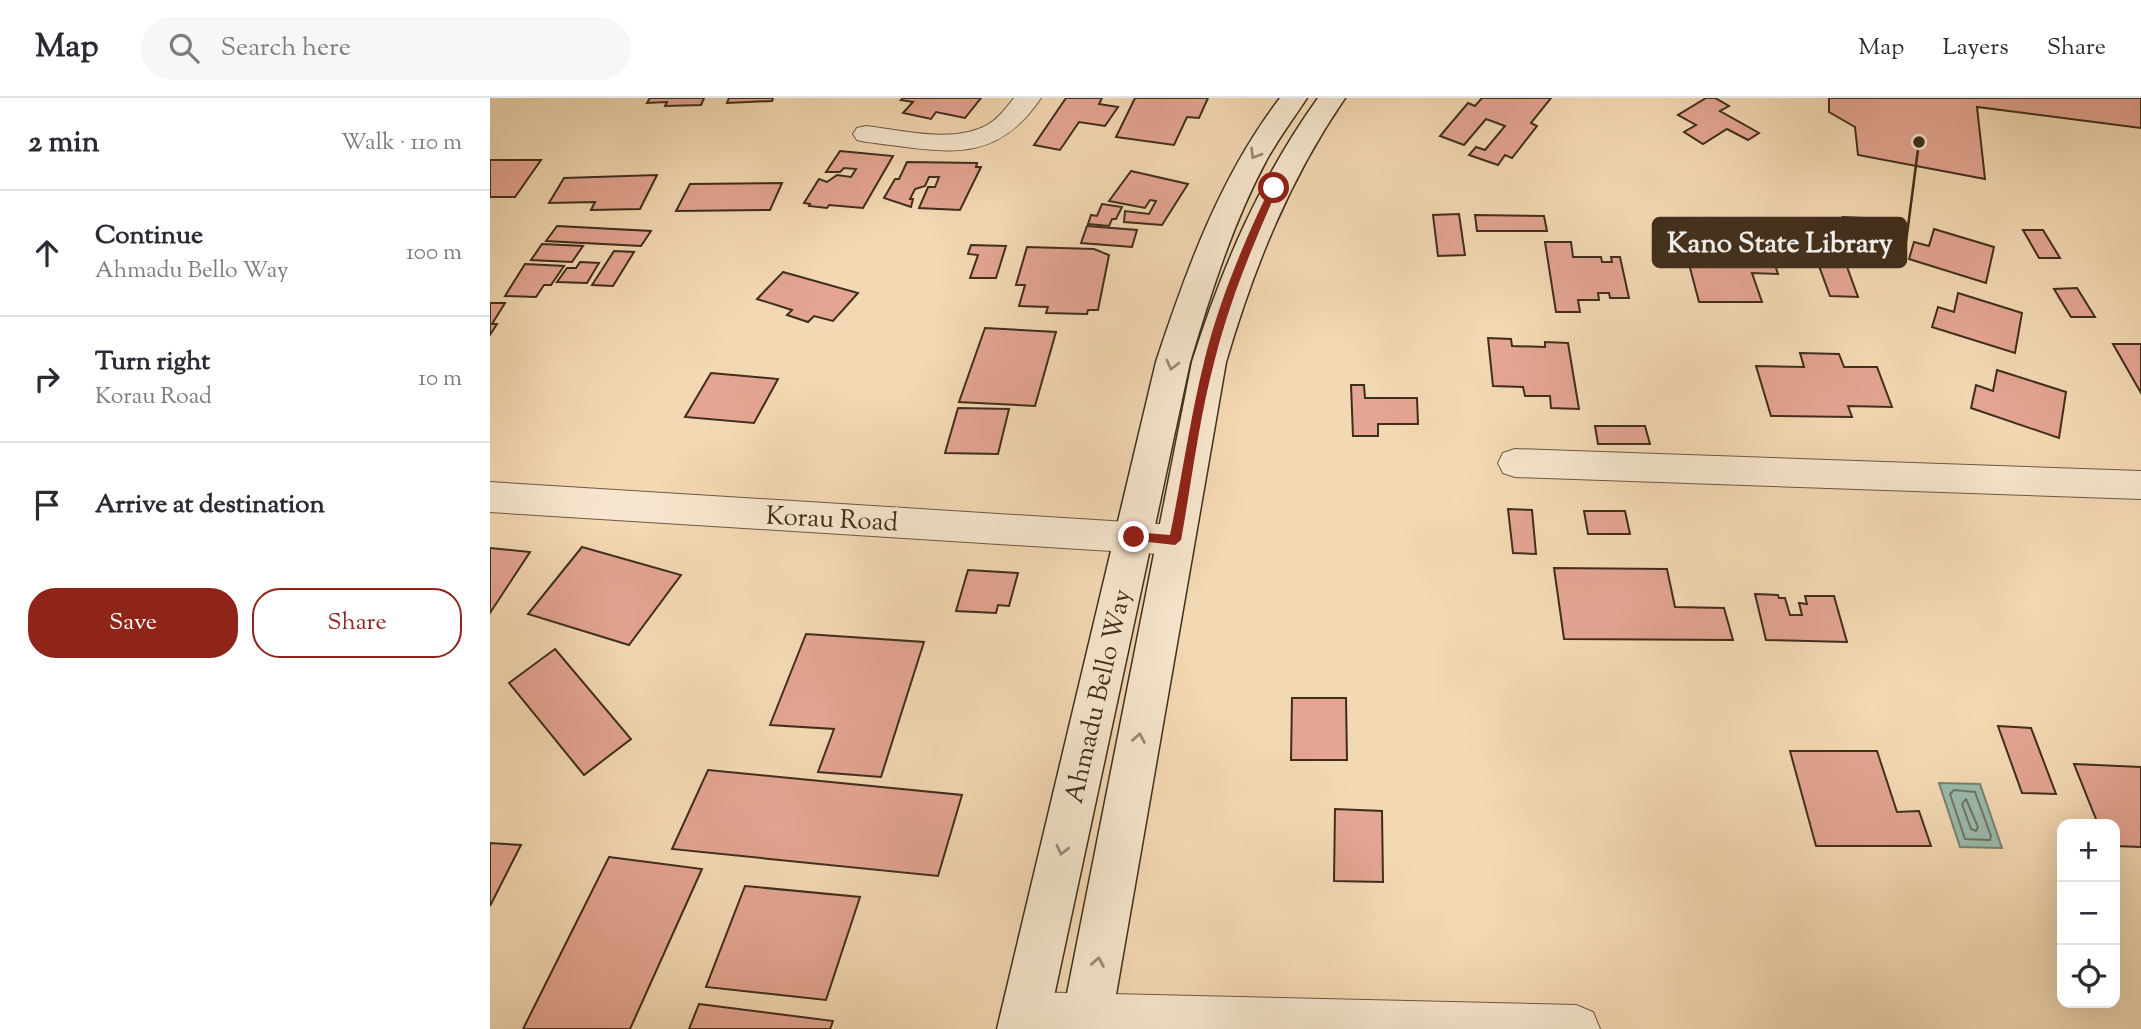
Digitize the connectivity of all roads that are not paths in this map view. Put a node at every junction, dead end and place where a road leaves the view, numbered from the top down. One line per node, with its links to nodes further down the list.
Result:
1 (1028, 98): 4 (street)
2 (1293, 98): 8 (main road, Ahmadu Bello Way, one-way to 8)
3 (1332, 98): 9 (main road, Ahmadu Bello Way)
4 (866, 134)
5 (1515, 463): 6 (street)
6 (2141, 485)
7 (490, 498): 8 (street, Korau Road)
8 (1134, 537): 9 (street, Korau Road); 10 (main road, Ahmadu Bello Way, one-way to 10)
9 (1175, 540): 11 (main road, Ahmadu Bello Way, one-way to 9)
10 (1023, 1022): 11 (street)
11 (1086, 1024): 12 (street)
12 (1576, 1029)

